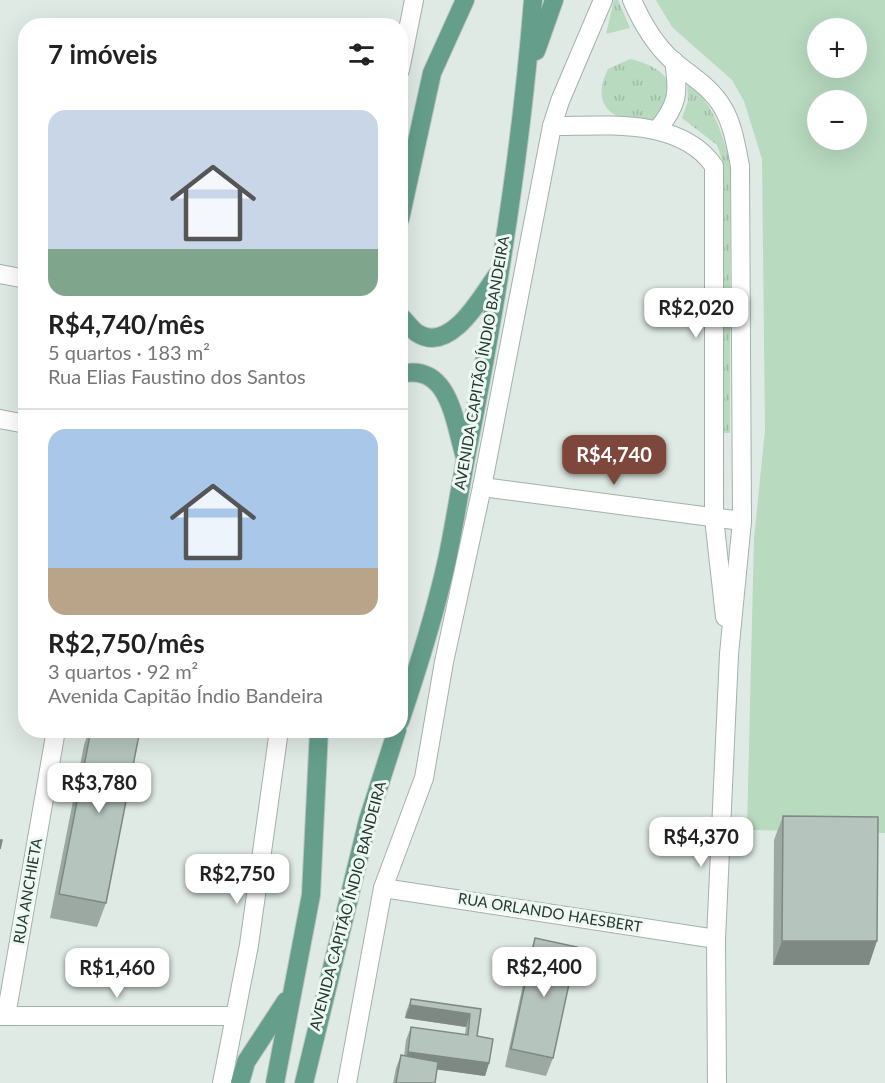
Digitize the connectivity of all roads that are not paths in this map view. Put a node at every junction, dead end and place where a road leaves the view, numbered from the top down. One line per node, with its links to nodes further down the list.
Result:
1 (414, 0): 7 (street)
2 (465, 0): 12 (main road)
3 (533, 0): 9 (main road, AVENIDA CAPITÃO ÍNDIO BANDEIRA)
4 (554, 0): 9 (main road)
5 (603, 0): 10 (street)
6 (632, 0): 8 (street)
7 (408, 30)
8 (674, 61): 11 (street); 23 (street)
9 (527, 75): 13 (main road, AVENIDA CAPITÃO ÍNDIO BANDEIRA)
10 (552, 126): 11 (street); 21 (street)
11 (657, 130): 22 (street)
12 (408, 182)
13 (500, 271): 16 (main road); 20 (main road, AVENIDA CAPITÃO ÍNDIO BANDEIRA)
14 (0, 274): 15 (street)
15 (18, 277)
16 (408, 324)
17 (408, 372): 20 (main road)
18 (0, 419): 19 (street)
19 (18, 422)
20 (466, 459): 25 (main road, AVENIDA CAPITÃO ÍNDIO BANDEIRA)
21 (482, 487): 22 (street); 30 (street)
22 (714, 518): 23 (street); 24 (street)
23 (742, 522): 24 (street)
24 (729, 654): 31 (street)
25 (408, 697)
26 (55, 738): 33 (street, RUA ANCHIETA)
27 (278, 738): 34 (street)
28 (319, 738): 32 (main road, AVENIDA CAPITÃO ÍNDIO BANDEIRA)
29 (394, 738): 35 (main road, AVENIDA CAPITÃO ÍNDIO BANDEIRA)
30 (383, 888): 31 (street, RUA ORLANDO HAESBERT); 39 (street)
31 (716, 939): 40 (street)
32 (291, 992): 37 (main road); 38 (main road, AVENIDA CAPITÃO ÍNDIO BANDEIRA)
33 (3, 1016): 34 (street)
34 (235, 1016): 36 (street)
35 (306, 1080)
36 (222, 1083)
37 (240, 1083)
38 (274, 1083)
39 (347, 1083)
40 (717, 1083)

